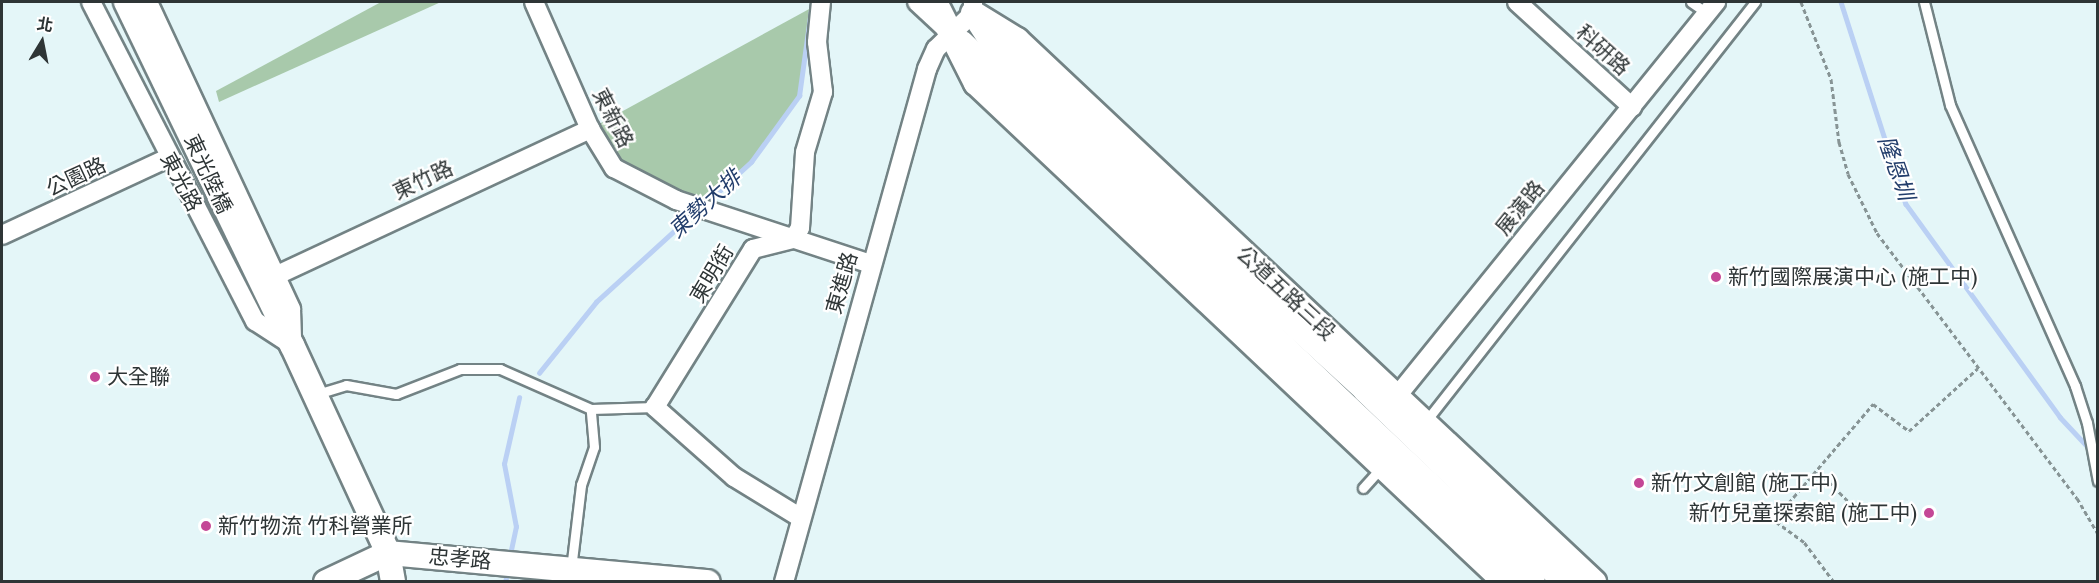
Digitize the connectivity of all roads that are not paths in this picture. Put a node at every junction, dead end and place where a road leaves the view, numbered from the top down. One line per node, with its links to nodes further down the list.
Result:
1 (126, 2): 22 (street, 東光陸橋)
2 (148, 2): 21 (street)
3 (534, 2): 16 (street, 東新路)
4 (821, 2): 19 (street)
5 (917, 2): 14 (street, 公道五路三段)
6 (935, 2): 14 (street, 公道五路三段)
7 (1517, 2): 15 (street, 科研路)
8 (1691, 2): 13 (lane)
9 (1755, 2): 27 (lane)
10 (1924, 2): 28 (lane)
11 (94, 3): 17 (street, 東光路)
12 (971, 5): 14 (street, 東進路); 26 (street, 公道五路三段)
13 (1712, 7): 15 (street, 展演路)
14 (951, 33): 20 (street, 東進路); 26 (street, 公道五路三段)
15 (1632, 106): 26 (street, 展演路)
16 (590, 129): 19 (street, 東新路); 21 (street, 東竹路)
17 (168, 158): 18 (street, 公園路); 22 (street, 東光路)
18 (2, 235)
19 (793, 238): 20 (street, 東新路); 24 (street, 東明街)
20 (871, 264): 30 (street, 東進路)
21 (275, 276): 22 (street)
22 (292, 345): 23 (street)
23 (314, 394): 25 (lane); 31 (street)
24 (655, 407): 25 (lane); 30 (street)
25 (591, 409): 32 (lane)
26 (1378, 420): 27 (street, 公道五路三段); 27 (street, 公道五路三段)
27 (1403, 445): 29 (lane); 37 (street, 公道五路三段); 38 (street, 公道五路三段); 39 (street, 公道五路三段); 40 (street, 公道五路三段)
28 (2097, 481)
29 (1363, 488)
30 (801, 518): 36 (street, 東進路)
31 (388, 553): 32 (street, 忠孝路); 33 (street); 34 (street)
32 (573, 576): 35 (street, 忠孝路)
33 (326, 582)
34 (393, 582)
35 (708, 582)
36 (784, 582)
37 (1504, 582)
38 (1533, 582)
39 (1565, 582)
40 (1594, 582)

